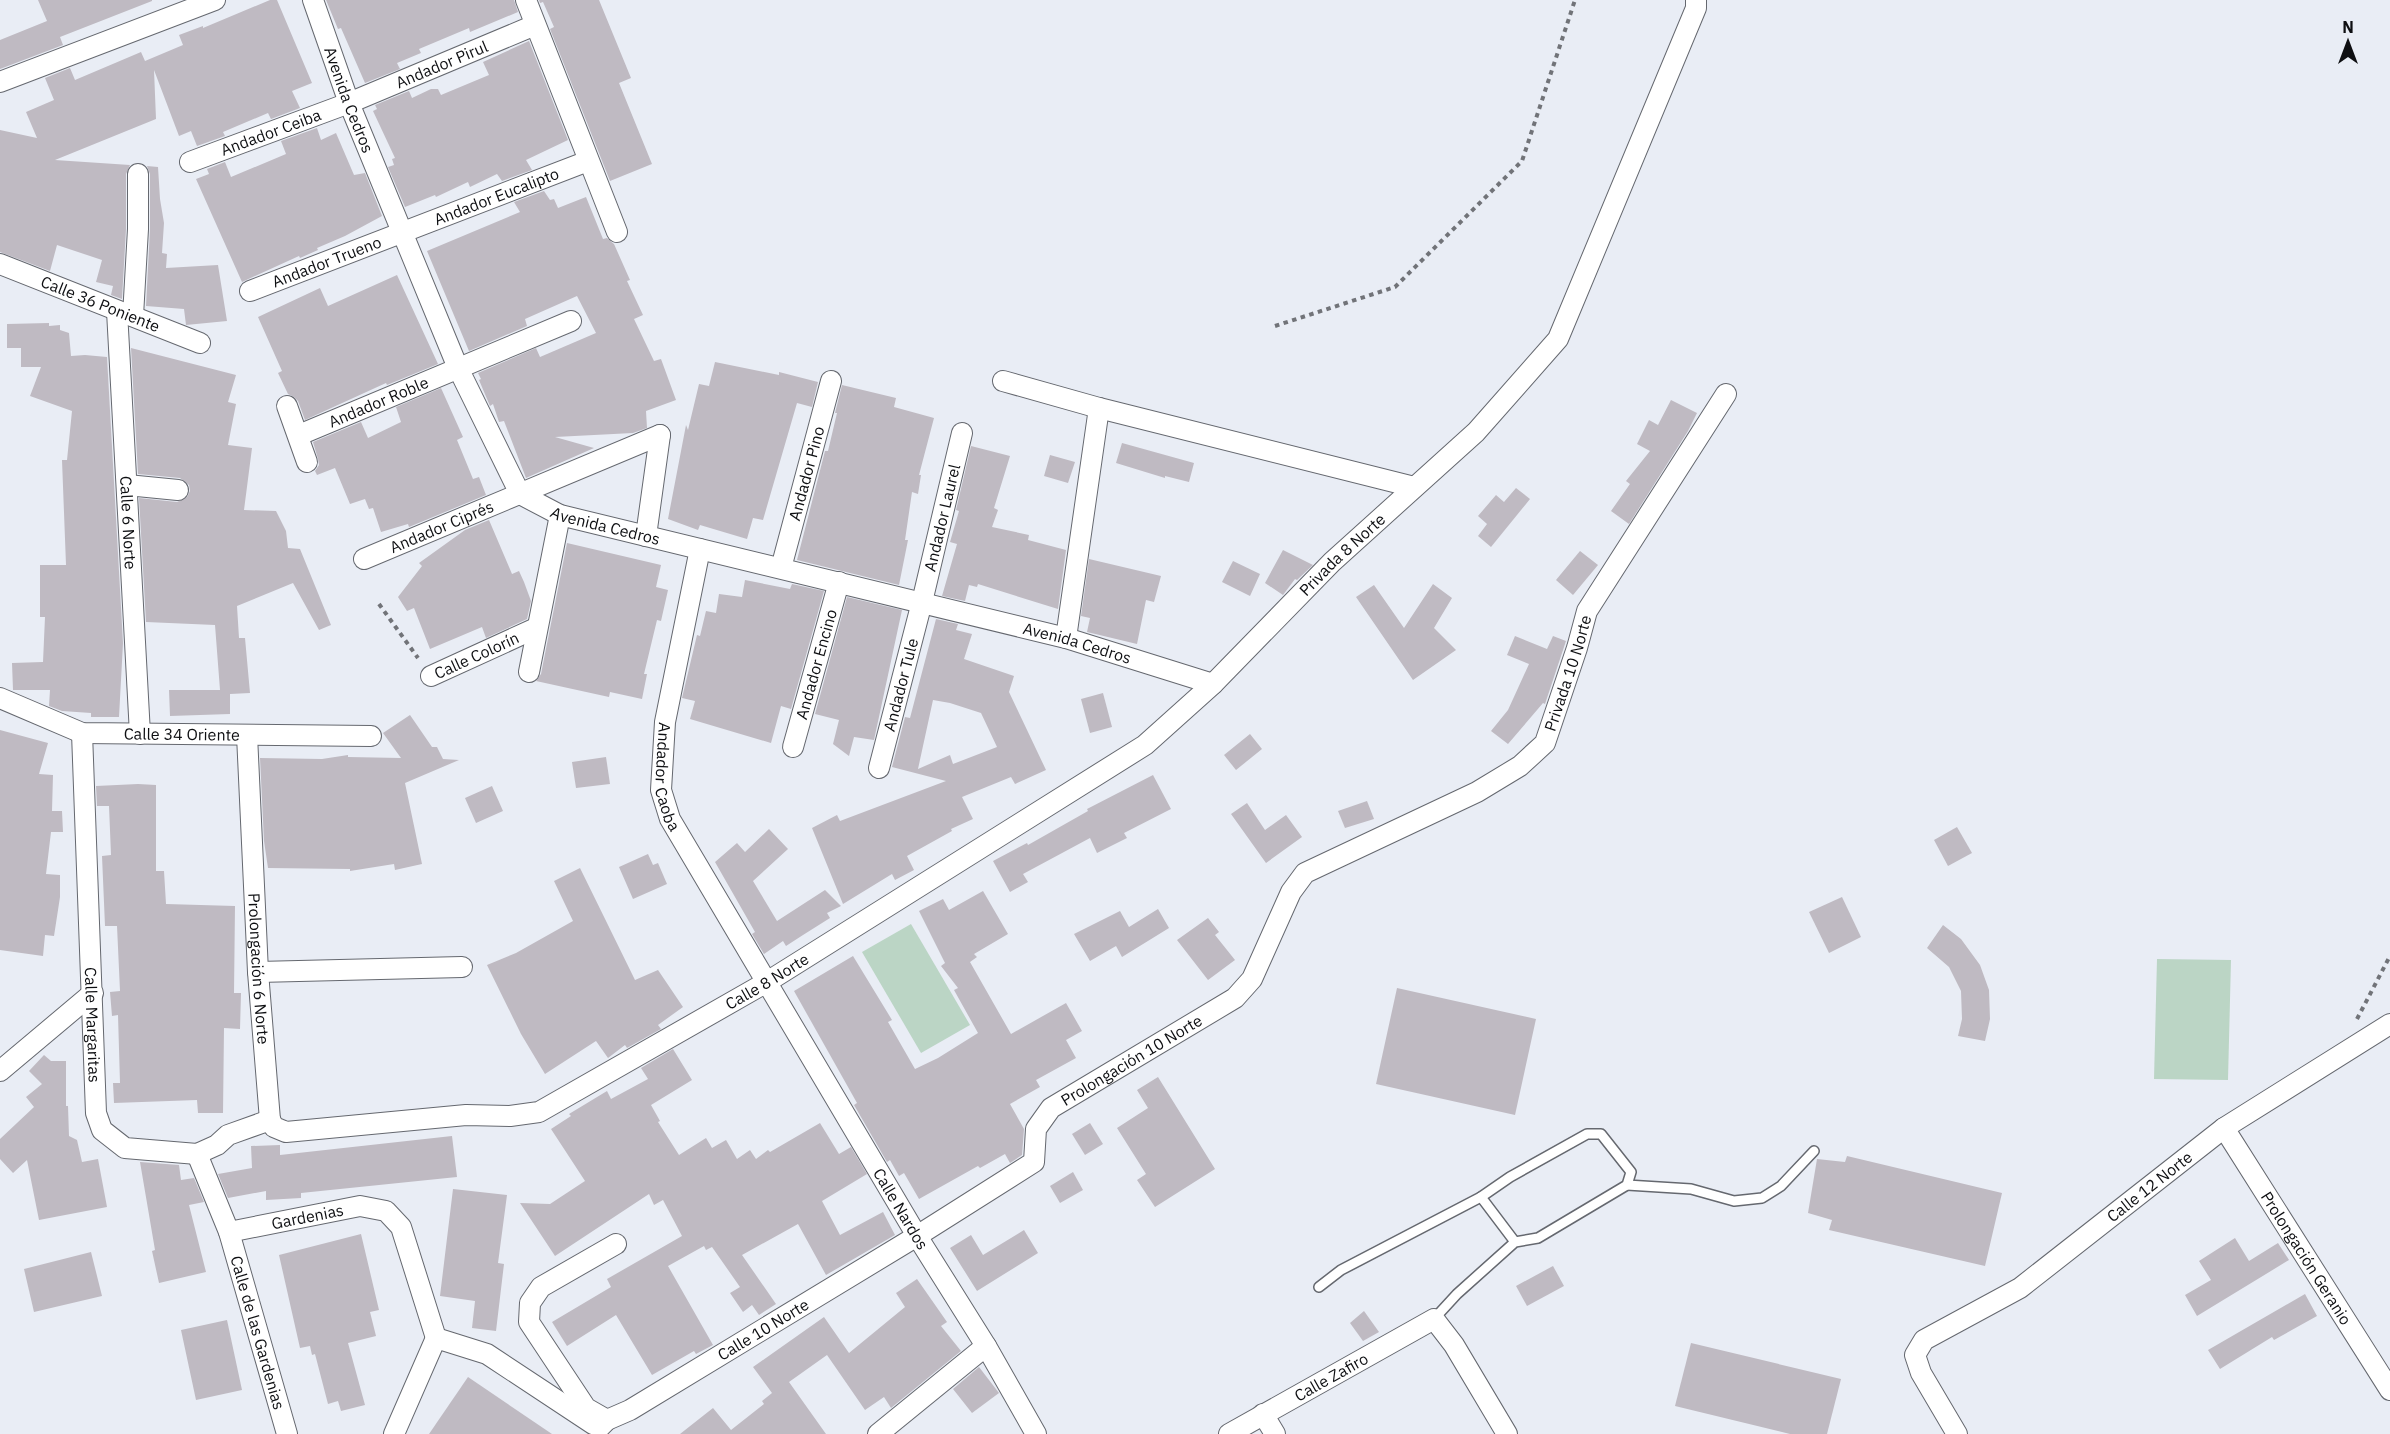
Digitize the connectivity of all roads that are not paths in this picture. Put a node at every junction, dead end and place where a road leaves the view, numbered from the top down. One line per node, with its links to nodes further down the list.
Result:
1 (215, 0): 6 (street)
2 (313, 0): 7 (street, Avenida Cedros)
3 (525, 0): 5 (street)
4 (1696, 0): 28 (street, Privada 8 Norte)
5 (535, 25): 7 (street, Andador Pirul); 8 (street)
6 (0, 82)
7 (349, 103): 9 (street, Andador Ceiba); 12 (street, Avenida Cedros)
8 (588, 160): 11 (street); 12 (street, Andador Eucalipto)
9 (190, 162)
10 (138, 174): 15 (street, Calle 6 Norte)
11 (617, 232)
12 (404, 233): 14 (street, Andador Trueno); 18 (street, Avenida Cedros)
13 (0, 264): 15 (street, Calle 36 Poniente)
14 (250, 291)
15 (125, 314): 17 (street, Calle 36 Poniente); 27 (street, Calle 6 Norte)
16 (571, 321): 18 (street, Andador Roble)
17 (200, 343)
18 (458, 368): 25 (street, Andador Roble); 30 (street, Avenida Cedros)
19 (831, 381): 35 (street, Andador Pino)
20 (1003, 381): 23 (street)
21 (1726, 394): 50 (street, Privada 10 Norte)
22 (287, 406): 25 (street)
23 (1099, 408): 28 (street); 39 (street)
24 (962, 433): 37 (street, Andador Laurel)
25 (298, 435): 26 (street)
26 (307, 462)
27 (126, 485): 29 (street); 45 (street, Calle 6 Norte)
28 (1414, 487): 42 (street, Privada 8 Norte)
29 (178, 490)
30 (520, 494): 31 (street, Avenida Cedros); 32 (street, Andador Ciprés); 34 (street, Andador Ciprés)
31 (560, 515): 32 (street, Avenida Cedros); 38 (street)
32 (646, 536): 33 (street, Avenida Cedros)
33 (700, 549): 35 (street, Avenida Cedros); 53 (street, Andador Caoba)
34 (364, 560)
35 (781, 568): 36 (street, Avenida Cedros)
36 (839, 582): 37 (street, Avenida Cedros); 48 (street, Andador Encino)
37 (922, 602): 39 (street, Avenida Cedros); 49 (street, Andador Tule)
38 (536, 628): 40 (street); 41 (street, Calle Colorín)
39 (1066, 638): 42 (street, Avenida Cedros)
40 (529, 672)
41 (431, 676)
42 (1213, 684): 53 (street, Calle 8 Norte)
43 (0, 698): 44 (street, Calle 34 Oriente)
44 (82, 733): 45 (street, Calle 34 Oriente); 54 (street, Calle Margaritas)
45 (140, 734): 46 (street, Calle 34 Oriente)
46 (247, 735): 47 (street, Calle 34 Oriente); 52 (street, Prolongación 6 Norte)
47 (371, 736)
48 (793, 747)
49 (879, 768)
50 (1267, 944): 64 (street, Prolongación 10 Norte)
51 (462, 967): 52 (street)
52 (258, 972): 57 (street, Prolongación 6 Norte)
53 (767, 982): 57 (street, Calle 8 Norte); 64 (street, Calle Nardos)
54 (93, 993): 56 (street); 60 (street, Calle Margaritas)
55 (2390, 1024): 58 (street, Calle 12 Norte)
56 (0, 1071)
57 (270, 1120): 60 (street)
58 (2224, 1128): 71 (street, Prolongación Geranio); 81 (street, Calle 12 Norte)
59 (1814, 1151): 61 (lane)
60 (197, 1154): 63 (street)
61 (1627, 1185): 62 (lane); 65 (lane)
62 (1481, 1197): 65 (lane); 67 (lane)
63 (229, 1232): 69 (street, Gardenias); 74 (street, Calle de las Gardenias)
64 (917, 1236): 70 (street, Calle Nardos); 73 (street, Calle 10 Norte)
65 (1515, 1242): 68 (lane)
66 (616, 1244): 73 (street)
67 (1318, 1287)
68 (1434, 1319): 72 (street, Calle Zafiro); 80 (street)
69 (436, 1338): 73 (street); 75 (street)
70 (986, 1346): 76 (street); 77 (street, Calle Nardos)
71 (2390, 1390)
72 (1263, 1414): 78 (street, Calle Zafiro); 79 (street)
73 (604, 1427)
74 (287, 1434)
75 (394, 1434)
76 (878, 1434)
77 (1036, 1434)
78 (1229, 1434)
79 (1275, 1434)
80 (1507, 1434)
81 (1957, 1434)

